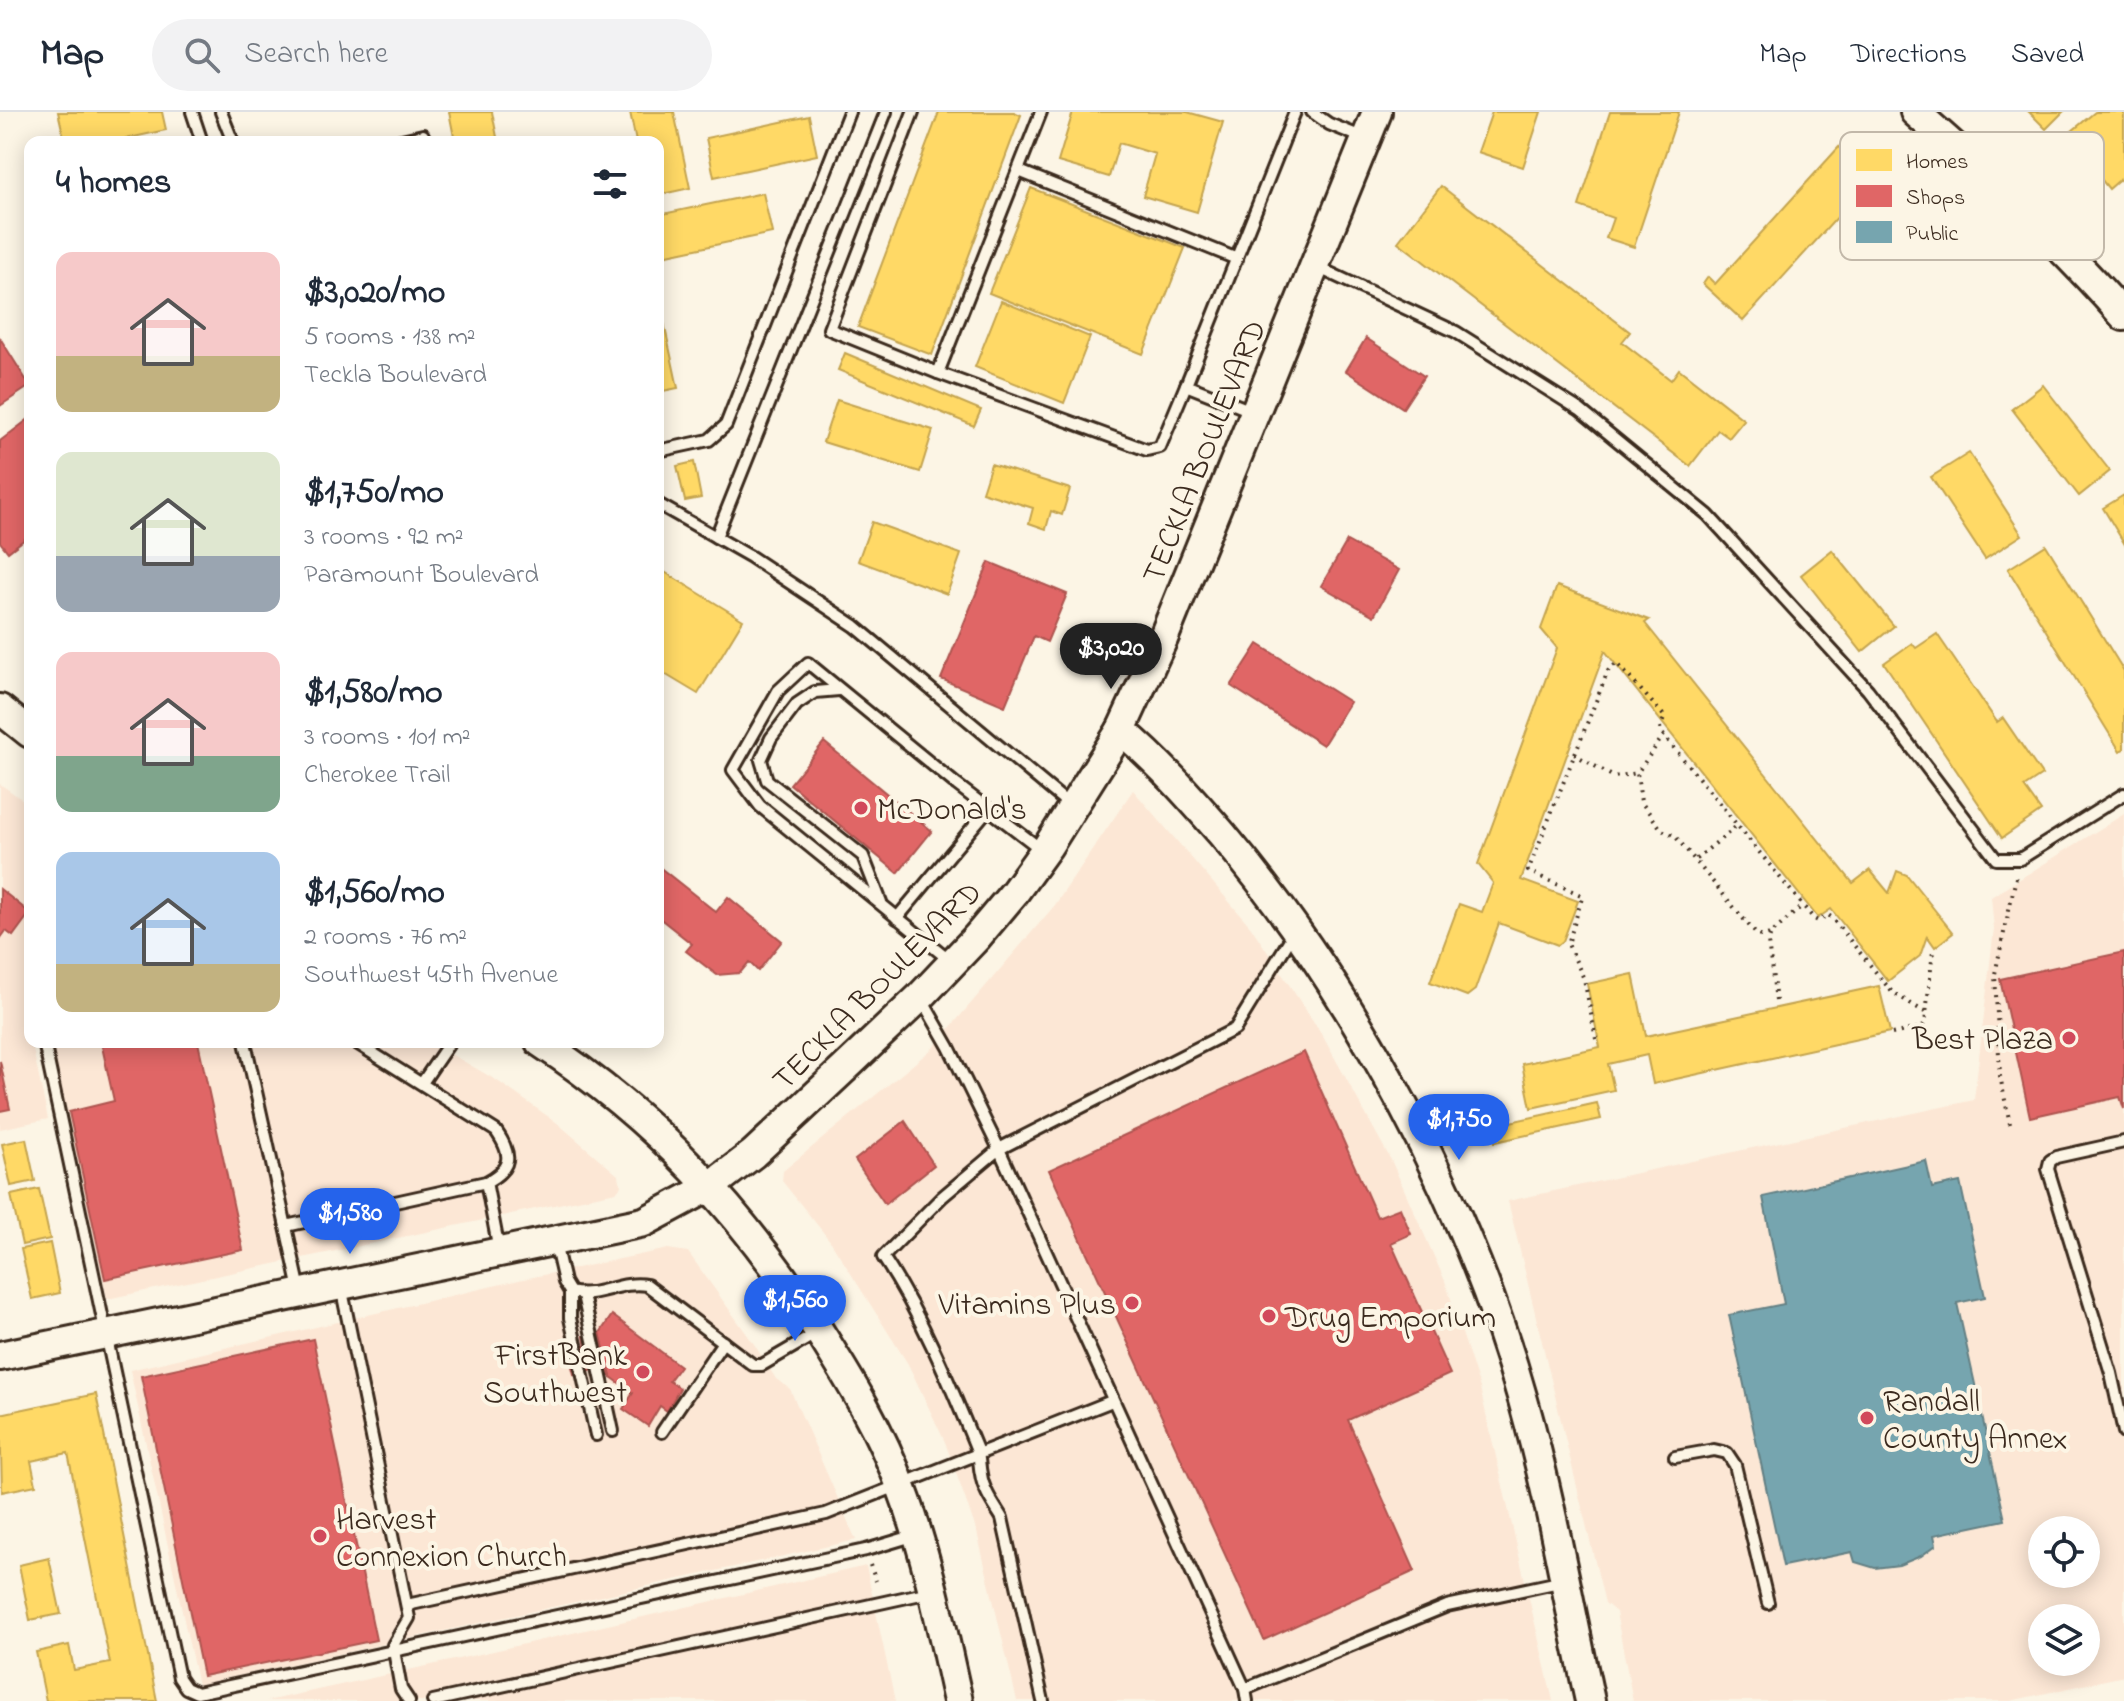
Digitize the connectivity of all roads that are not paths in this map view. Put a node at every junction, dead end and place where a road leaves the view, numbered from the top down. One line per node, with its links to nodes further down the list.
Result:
1 (192, 112): 13 (lane)
2 (221, 112): 14 (lane)
3 (849, 112): 25 (lane)
4 (886, 112): 27 (lane)
5 (913, 112): 22 (lane)
6 (1041, 112): 17 (lane)
7 (1295, 112): 18 (lane)
8 (1312, 112): 16 (lane)
9 (1377, 112): 16 (main road, TECKLA BOULEVARD)
10 (1915, 112): 11 (main road)
11 (1937, 132)
12 (423, 135): 15 (lane)
13 (200, 136)
14 (231, 136)
15 (419, 136)
16 (1366, 139): 20 (main road, TECKLA BOULEVARD)
17 (1019, 171): 18 (lane); 22 (lane)
18 (1237, 259): 23 (lane)
19 (2074, 260): 21 (main road)
20 (1315, 266): 24 (main road, TECKLA BOULEVARD); 32 (lane)
21 (2124, 316)
22 (938, 373): 23 (lane)
23 (1186, 385): 24 (lane)
24 (1255, 412): 31 (main road, TECKLA BOULEVARD)
25 (664, 450)
26 (664, 507): 27 (lane)
27 (716, 537): 33 (lane)
28 (839, 690): 34 (lane); 36 (lane); 36 (lane)
29 (0, 709): 30 (main road)
30 (24, 728)
31 (1121, 730): 33 (main road, TECKLA BOULEVARD); 38 (main road)
32 (2124, 794)
33 (1073, 808): 35 (main road, TECKLA BOULEVARD)
34 (988, 809): 35 (lane); 37 (lane)
35 (1044, 852): 39 (main road, TECKLA BOULEVARD)
36 (882, 906): 37 (lane)
37 (897, 918): 39 (lane)
38 (1296, 930): 48 (lane); 71 (main road)
39 (953, 963): 40 (main road, TECKLA BOULEVARD)
40 (920, 997): 48 (lane); 50 (main road, TECKLA BOULEVARD)
41 (45, 1048): 59 (lane)
42 (246, 1048): 51 (lane)
43 (365, 1048): 46 (lane)
44 (446, 1048): 46 (lane)
45 (548, 1048): 50 (main road)
46 (422, 1083): 49 (lane)
47 (2124, 1142): 65 (lane)
48 (999, 1149): 62 (lane); 67 (lane)
49 (486, 1182): 51 (lane); 53 (lane)
50 (711, 1186): 52 (main road, TECKLA BOULEVARD); 58 (main road)
51 (286, 1226): 55 (lane)
52 (555, 1241): 53 (main road, TECKLA BOULEVARD); 56 (lane)
53 (500, 1252): 54 (main road, TECKLA BOULEVARD)
54 (341, 1284): 55 (main road, TECKLA BOULEVARD); 74 (lane)
55 (300, 1292): 59 (main road, TECKLA BOULEVARD)
56 (570, 1292): 57 (lane); 66 (lane)
57 (583, 1295): 60 (lane); 63 (lane)
58 (819, 1332): 60 (lane); 69 (main road)
59 (107, 1334): 61 (main road, TECKLA BOULEVARD); 75 (lane)
60 (723, 1342): 64 (lane)
61 (0, 1356)
62 (1112, 1401): 67 (lane); 76 (lane)
63 (613, 1431)
64 (662, 1432)
65 (2124, 1432)
66 (596, 1435)
67 (979, 1455): 69 (lane); 80 (lane)
68 (1675, 1457): 73 (lane)
69 (901, 1486): 70 (main road); 74 (lane)
70 (918, 1534): 72 (main road); 75 (lane)
71 (1566, 1581): 76 (lane); 82 (main road)
72 (932, 1591): 78 (lane); 79 (main road)
73 (1768, 1603)
74 (407, 1605): 75 (lane)
75 (393, 1652): 77 (lane)
76 (1245, 1689): 81 (lane)
77 (409, 1701)
78 (433, 1701)
79 (958, 1701)
80 (1043, 1701)
81 (1247, 1701)
82 (1590, 1701)

